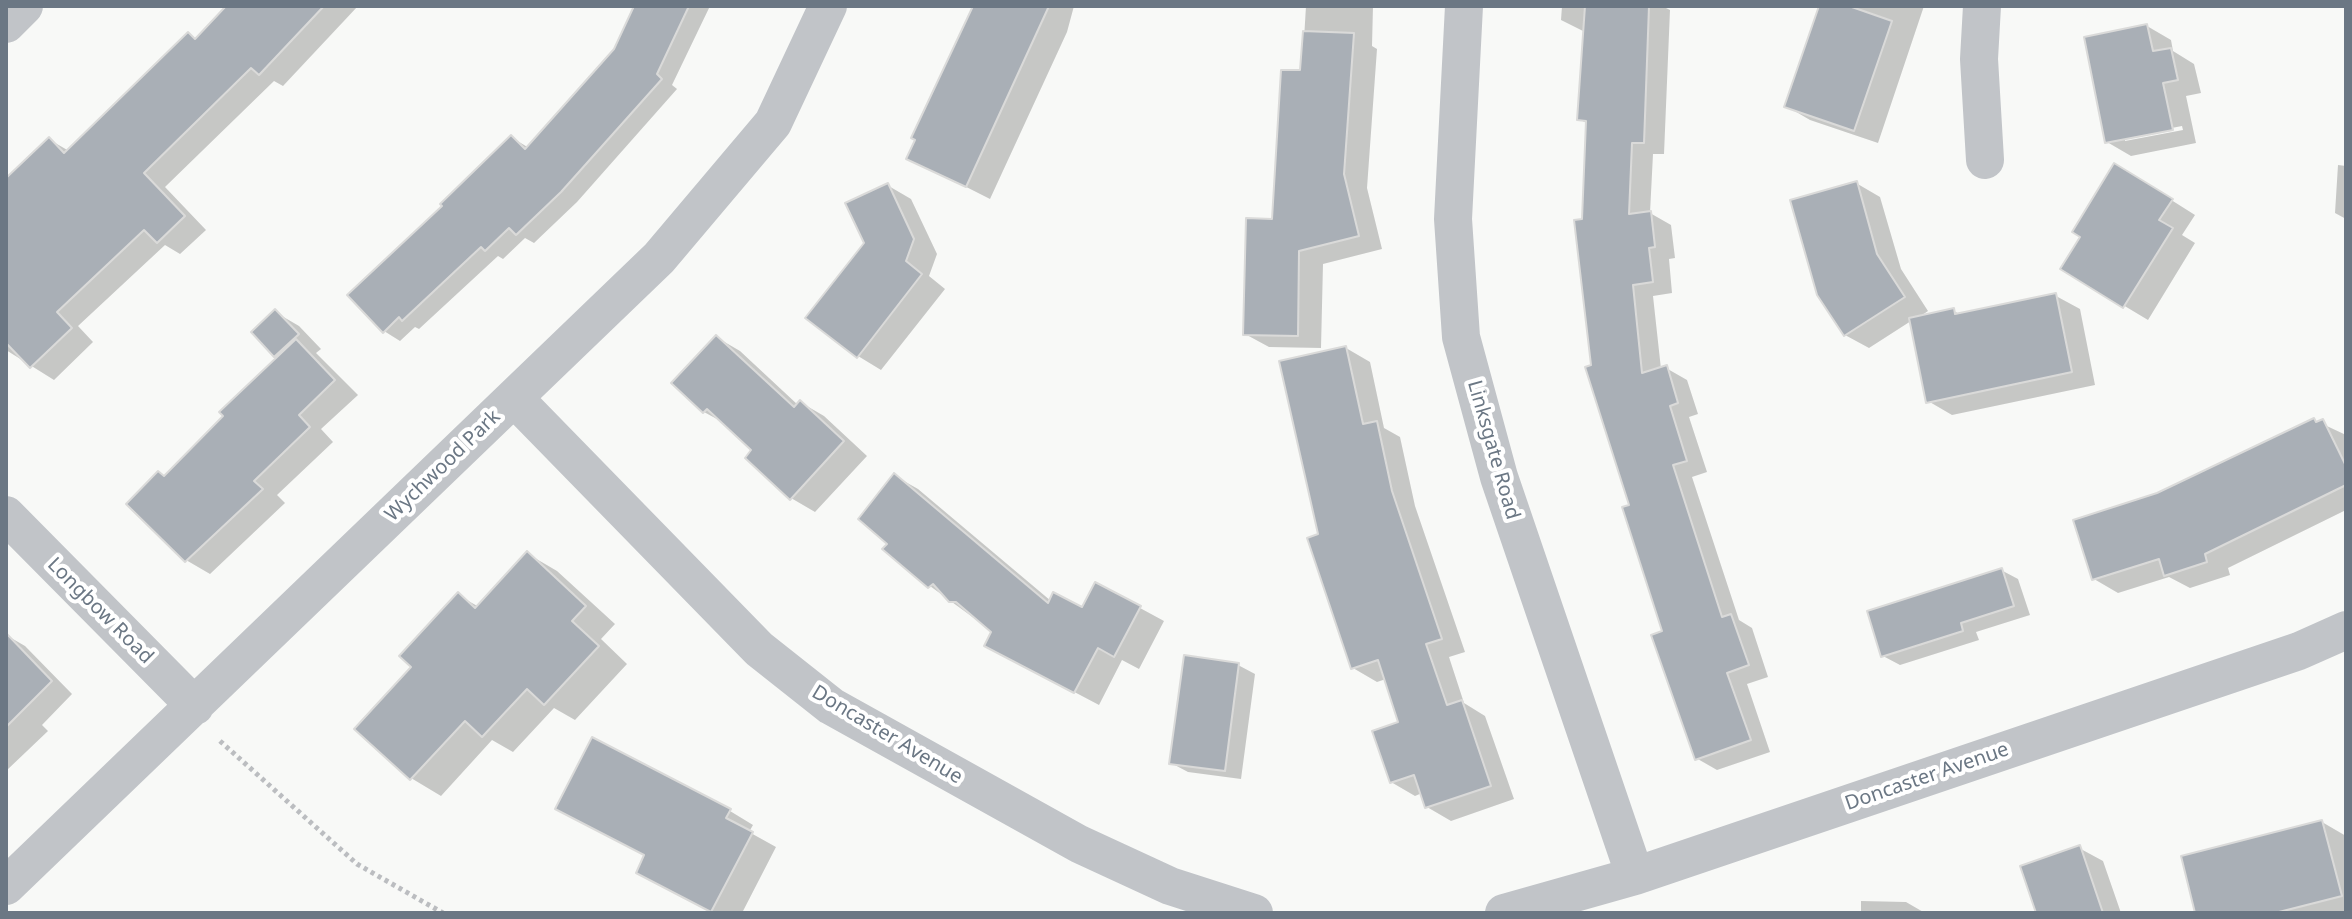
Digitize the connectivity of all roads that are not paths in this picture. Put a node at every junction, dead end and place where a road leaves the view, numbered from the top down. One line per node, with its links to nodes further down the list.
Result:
1 (24, 6): 5 (street)
2 (828, 6): 7 (street, Wychwood Park)
3 (1464, 6): 11 (street, Linksgate Road)
4 (1982, 6): 6 (street)
5 (6, 24)
6 (1985, 160)
7 (514, 398): 10 (street, Wychwood Park); 13 (street, Doncaster Avenue)
8 (6, 515): 10 (street, Longbow Road)
9 (2346, 630): 11 (street, Doncaster Avenue)
10 (195, 706): 12 (street, Wychwood Park)
11 (1635, 876): 14 (street, Doncaster Avenue)
12 (6, 886)
13 (1254, 913)
14 (1504, 913)

